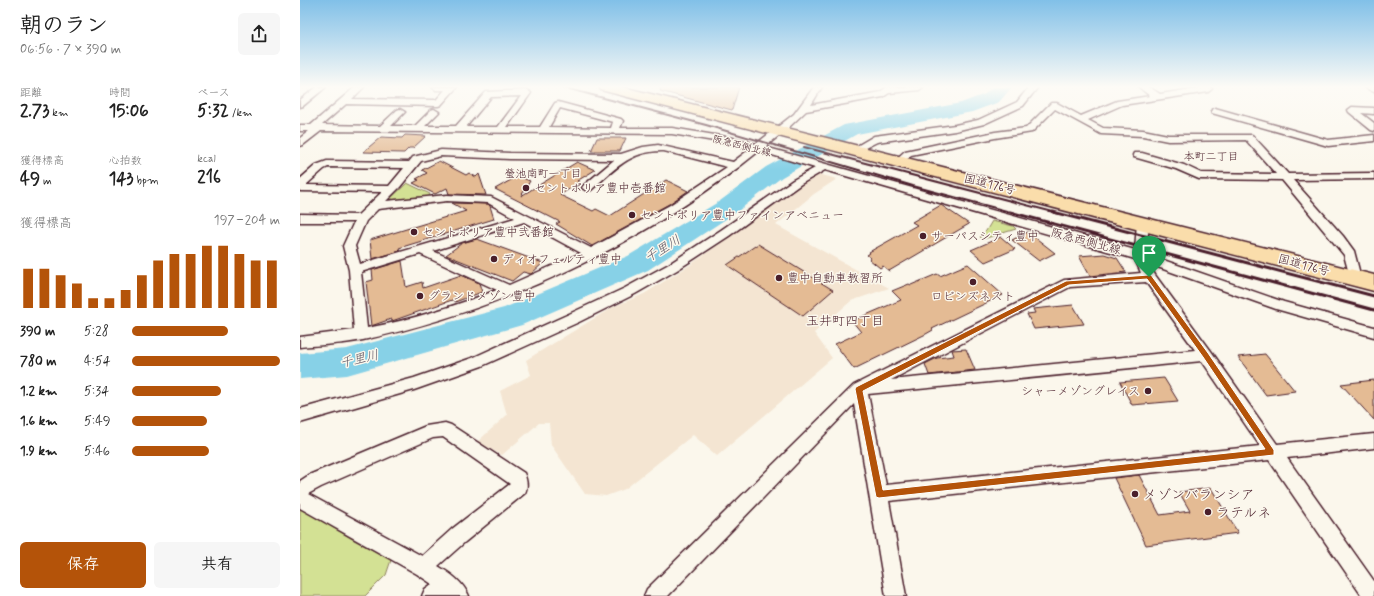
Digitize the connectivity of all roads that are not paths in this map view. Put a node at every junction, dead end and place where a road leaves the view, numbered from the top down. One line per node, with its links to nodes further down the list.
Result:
1 (330, 115): 18 (street)
2 (397, 115): 20 (street)
3 (431, 115): 21 (street)
4 (471, 115): 22 (street)
5 (511, 115): 23 (street)
6 (552, 115): 24 (street)
7 (595, 115): 25 (street)
8 (715, 115): 26 (highway, 国道176号)
9 (797, 115): 26 (street)
10 (997, 115): 30 (street)
11 (1044, 115): 33 (street)
12 (1072, 115): 16 (street)
13 (1093, 115): 16 (street)
14 (1229, 115): 27 (street)
15 (1358, 115): 19 (street)
16 (1081, 120): 38 (street)
17 (300, 128): 18 (street, 阪急西側北線)
18 (316, 128): 20 (street, 阪急西側北線); 28 (street)
19 (1374, 128)
20 (382, 129): 21 (street, 阪急西側北線)
21 (417, 129): 22 (street, 阪急西側北線)
22 (458, 130): 23 (street, 阪急西側北線)
23 (500, 130): 24 (street, 阪急西側北線)
24 (542, 130): 25 (street, 阪急西側北線)
25 (614, 131): 29 (street, 阪急西側北線)
26 (779, 131): 29 (street); 30 (highway, 国道176号)
27 (1374, 138)
28 (300, 143)
29 (757, 148): 35 (street); 36 (street, 阪急西側北線)
30 (853, 149): 33 (highway, 国道176号)
31 (1138, 155): 38 (street)
32 (622, 157): 34 (street); 35 (street); 42 (street)
33 (899, 161): 48 (highway, 国道176号)
34 (412, 165): 39 (street); 43 (street)
35 (735, 166): 50 (street)
36 (821, 166): 51 (street, 阪急西側北線); 62 (street)
37 (1369, 176): 38 (street); 40 (street)
38 (1285, 177): 54 (street)
39 (300, 185)
40 (1374, 186)
41 (300, 188): 43 (street)
42 (587, 188)
43 (391, 189): 44 (street)
44 (374, 206): 46 (street); 47 (street)
45 (300, 218): 46 (street)
46 (361, 219): 52 (street)
47 (523, 219): 49 (street); 50 (street)
48 (1143, 223): 51 (street); 54 (highway, 国道176号)
49 (421, 250): 52 (street); 56 (street)
50 (590, 253): 56 (street)
51 (1140, 256): 53 (street); 57 (street, 阪急西側北線)
52 (355, 270): 58 (street)
53 (1149, 277): 60 (street); 61 (street)
54 (1355, 278): 55 (highway, 国道176号)
55 (1374, 283)
56 (508, 290): 58 (street)
57 (1374, 332)
58 (361, 335): 59 (street)
59 (300, 342)
60 (1206, 355): 61 (street); 64 (street)
61 (859, 389): 66 (street); 71 (street)
62 (300, 416)
63 (1374, 441): 64 (street)
64 (1272, 452): 66 (street); 73 (street)
65 (300, 490): 68 (street)
66 (879, 494): 72 (street)
67 (300, 499): 68 (street)
68 (424, 567): 69 (street)
69 (453, 590): 70 (street)
70 (432, 596)
71 (654, 596)
72 (896, 596)
73 (1373, 596)

